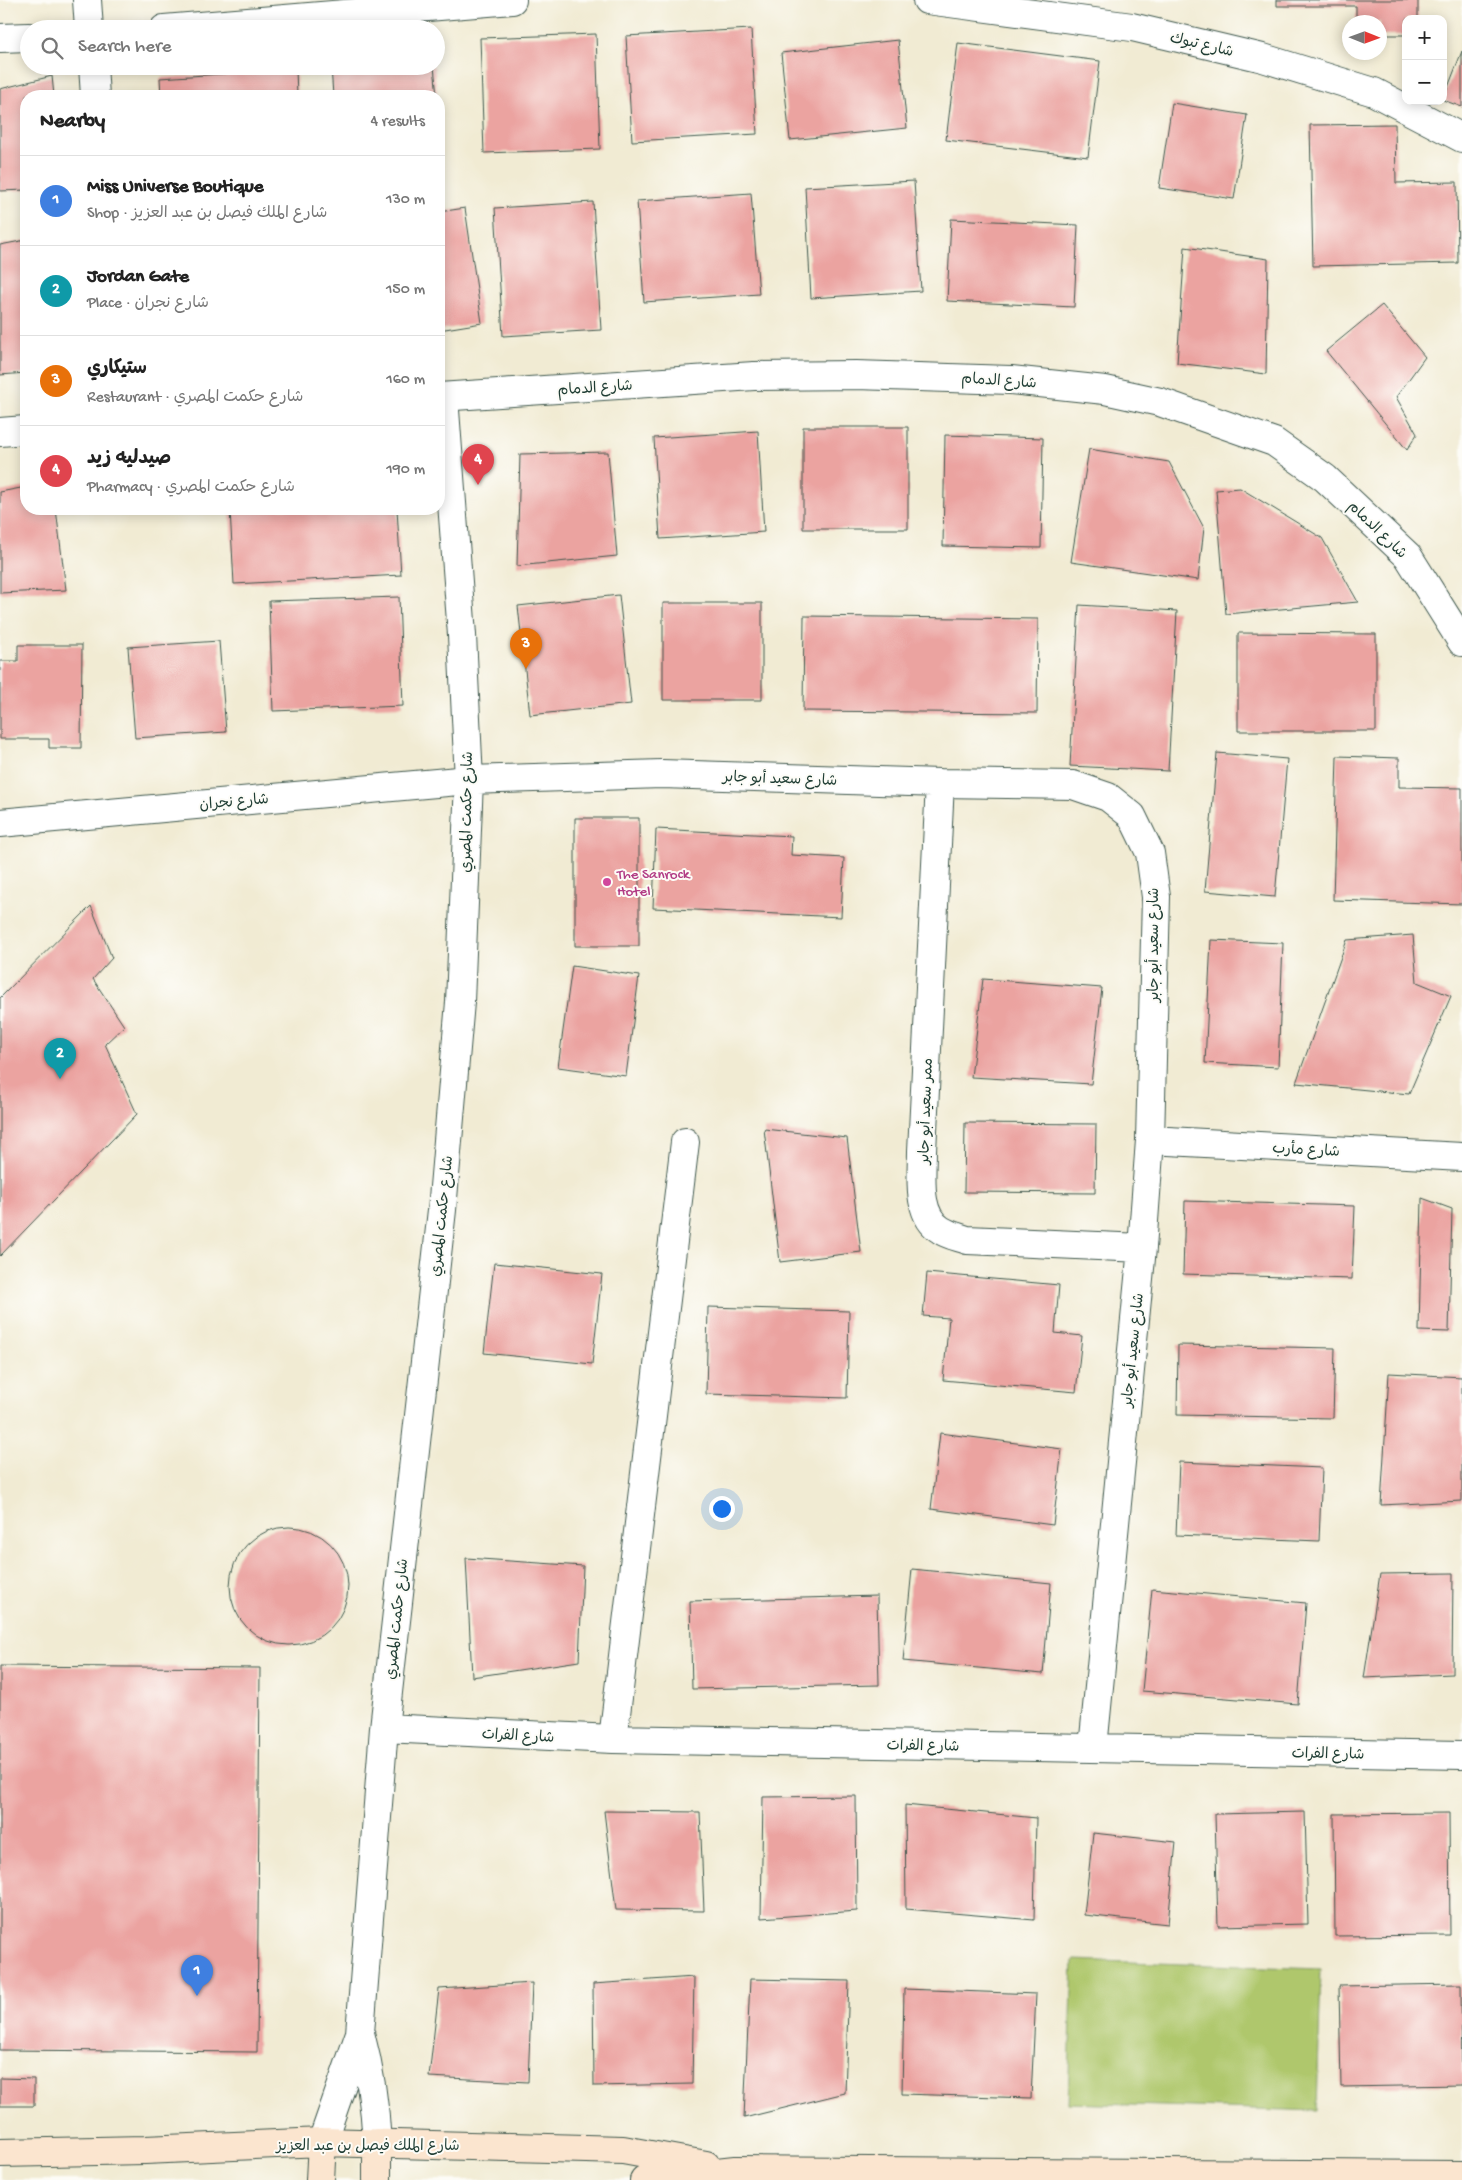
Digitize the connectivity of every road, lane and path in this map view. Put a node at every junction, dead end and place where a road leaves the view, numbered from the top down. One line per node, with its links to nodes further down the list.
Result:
1 (87, 0): 4 (street)
2 (512, 0): 5 (street)
3 (928, 0): 10 (street, شارع تبوك)
4 (88, 20)
5 (272, 20)
6 (20, 37): 7 (street)
7 (0, 38)
8 (93, 75): 9 (street)
9 (94, 90)
10 (1462, 138)
11 (445, 397): 15 (street, شارع الدمام)
12 (20, 430): 13 (street)
13 (0, 432)
14 (445, 442): 16 (street, شارع حكمت المصري)
15 (1462, 642)
16 (469, 780): 17 (street, شارع سعيد أبو جابر); 18 (street, شارع نجران); 23 (street, شارع حكمت المصري)
17 (940, 783): 19 (street, شارع سعيد أبو جابر); 22 (street, ممر سعيد أبو جابر)
18 (0, 823)
19 (1150, 1140): 21 (street, شارع مأرب); 22 (street, شارع سعيد أبو جابر)
20 (684, 1142): 24 (street)
21 (1462, 1157)
22 (1142, 1248): 25 (street, شارع سعيد أبو جابر)
23 (384, 1728): 24 (street, شارع الفرات); 27 (street, شارع حكمت المصري)
24 (613, 1740): 25 (street, شارع الفرات)
25 (1092, 1748): 26 (street, شارع الفرات)
26 (1462, 1755)
27 (360, 2033): 28 (street, شارع حكمت المصري); 29 (street, شارع حكمت المصري)
28 (322, 2142): 29 (main road, شارع الملك فيصل بن عبد العزيز); 30 (main road, شارع الملك فيصل بن عبد العزيز); 33 (main road)
29 (377, 2143): 31 (main road, شارع الملك فيصل بن عبد العزيز); 34 (main road)
30 (0, 2153)
31 (734, 2170): 32 (main road, شارع الملك فيصل بن عبد العزيز); 35 (main road, شارع الملك فيصل بن عبد العزيز)
32 (1462, 2175)
33 (320, 2180)
34 (377, 2180)
35 (644, 2180)

